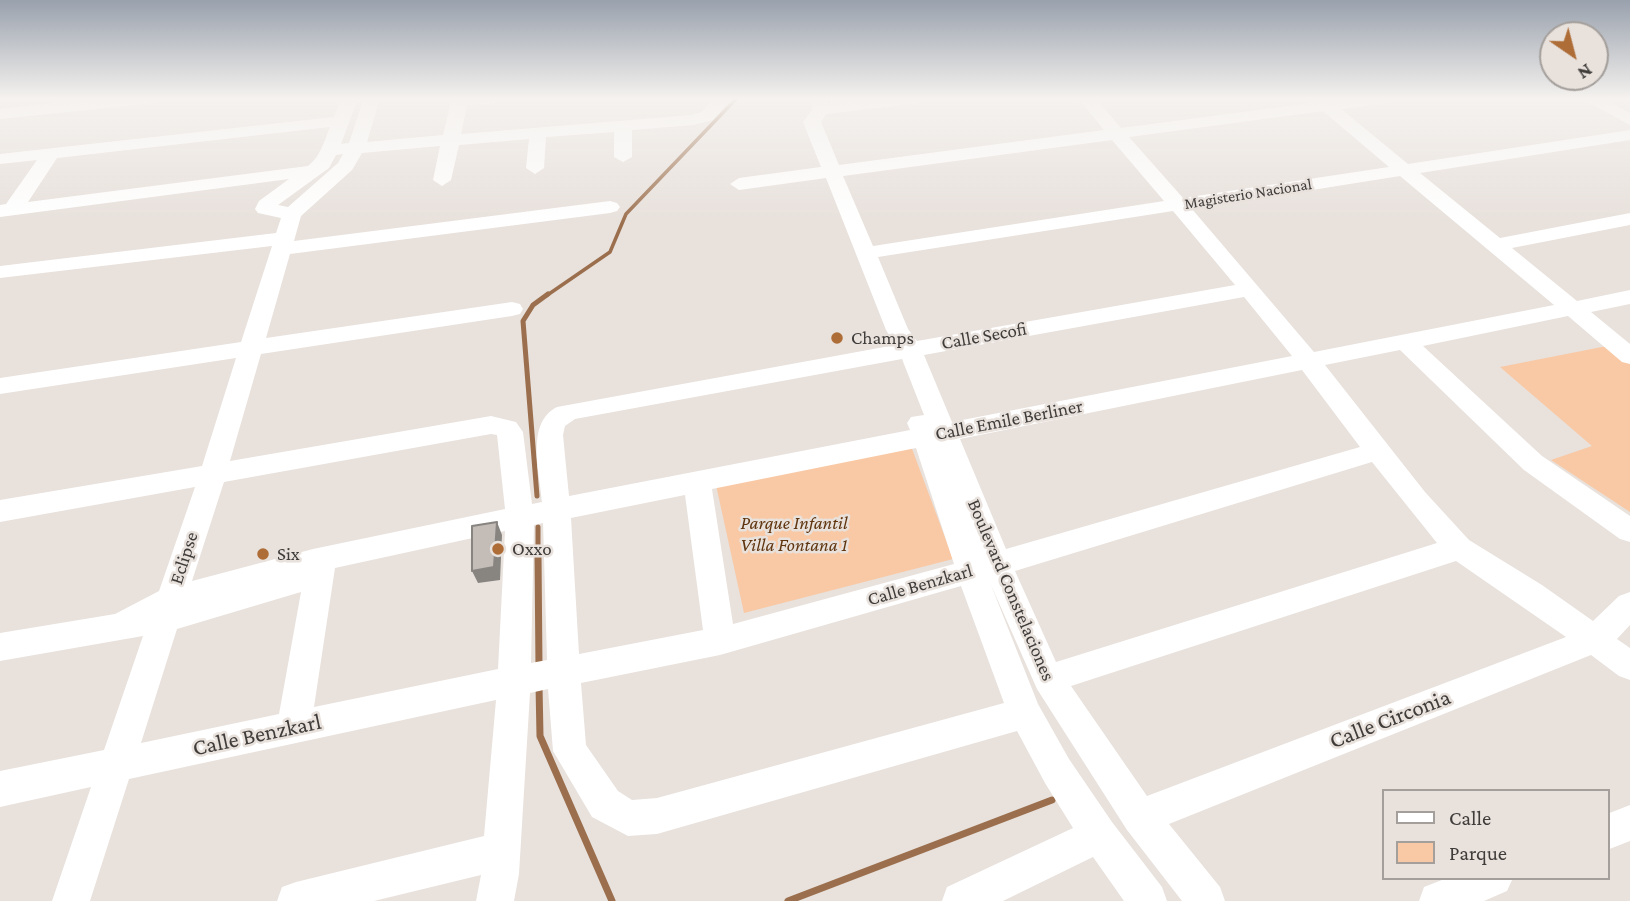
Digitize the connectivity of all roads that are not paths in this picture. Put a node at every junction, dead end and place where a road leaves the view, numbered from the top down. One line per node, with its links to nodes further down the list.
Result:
1 (174, 140): 14 (street)
2 (334, 140): 13 (street)
3 (359, 140): 12 (street)
4 (451, 140): 12 (street); 21 (street)
5 (537, 140): 17 (street)
6 (623, 140): 15 (street)
7 (819, 140): 20 (street, Boulevard Constelaciones)
8 (1069, 140): 20 (street)
9 (1121, 140): 23 (street)
10 (1368, 140): 18 (street)
11 (1597, 140): 18 (street, Magisterio Nacional)
12 (356, 148): 13 (street); 26 (street)
13 (330, 150): 19 (street)
14 (51, 154): 16 (street); 25 (street)
15 (623, 158)
16 (0, 159)
17 (535, 168)
18 (1404, 170): 23 (street, Magisterio Nacional); 29 (street)
19 (312, 171): 25 (street); 26 (street)
20 (831, 171): 22 (street); 30 (street, Boulevard Constelaciones)
21 (442, 180)
22 (739, 184)
23 (1177, 204): 30 (street, Magisterio Nacional); 32 (street)
24 (610, 207): 28 (street)
25 (6, 210)
26 (292, 214): 28 (street, Eclipse)
27 (1630, 219): 29 (street)
28 (283, 244): 31 (street); 38 (street, Eclipse)
29 (1496, 245): 34 (street)
30 (866, 253): 37 (street, Boulevard Constelaciones)
31 (3, 275)
32 (1249, 289): 37 (street, Calle Secofi); 40 (street)
33 (1630, 297): 34 (street, Calle Emile Berliner)
34 (1572, 308): 36 (street, Calle Emile Berliner); 39 (street)
35 (512, 309): 38 (street)
36 (1404, 341): 40 (street, Calle Emile Berliner); 48 (street)
37 (901, 344): 42 (street, Boulevard Constelaciones); 47 (street, Calle Secofi)
38 (250, 348): 41 (street); 44 (street, Eclipse)
39 (1630, 356)
40 (1308, 360): 42 (street, Calle Emile Berliner); 43 (street)
41 (0, 386)
42 (935, 435): 45 (street, Calle Emile Berliner); 51 (street, Boulevard Constelaciones)
43 (1378, 451): 49 (street); 51 (street, Calle Benzkarl)
44 (212, 476): 46 (street); 47 (street); 53 (street, Eclipse)
45 (697, 482): 47 (street, Calle Emile Berliner); 55 (street)
46 (0, 511)
47 (540, 513): 50 (street, Calle Emile Berliner); 58 (street); 58 (street)
48 (1630, 531)
49 (1459, 548): 54 (street); 59 (street)
50 (320, 567): 53 (street, Calle Emile Berliner); 61 (street)
51 (984, 568): 55 (street, Calle Benzkarl); 59 (street, Boulevard Constelaciones); 60 (street, Boulevard Constelaciones)
52 (1630, 605): 54 (street, Calle Circonia)
53 (167, 609): 56 (street, Calle Emile Berliner); 63 (street, Eclipse)
54 (1596, 639): 57 (street); 66 (street, Calle Circonia)
55 (720, 641): 58 (street, Calle Benzkarl)
56 (0, 648)
57 (1630, 666)
58 (548, 674): 60 (street); 61 (street, Calle Benzkarl); 70 (street)
59 (1048, 679): 62 (street, Boulevard Constelaciones)
60 (1025, 713): 64 (street, Boulevard Constelaciones)
61 (294, 727): 63 (street, Calle Benzkarl)
62 (1095, 753): 64 (street); 66 (street, Boulevard Constelaciones)
63 (116, 764): 65 (street, Calle Benzkarl); 72 (street, Eclipse)
64 (1057, 771): 69 (street, Boulevard Constelaciones)
65 (0, 789)
66 (1140, 817): 77 (street, Boulevard Constelaciones)
67 (1630, 822): 68 (street)
68 (1609, 831)
69 (1099, 835): 75 (street); 76 (street, Boulevard Constelaciones)
70 (501, 851): 73 (street); 74 (street)
71 (1488, 880): 78 (street)
72 (71, 901)
73 (296, 901)
74 (495, 901)
75 (961, 901)
76 (1148, 901)
77 (1206, 901)
78 (1438, 901)

